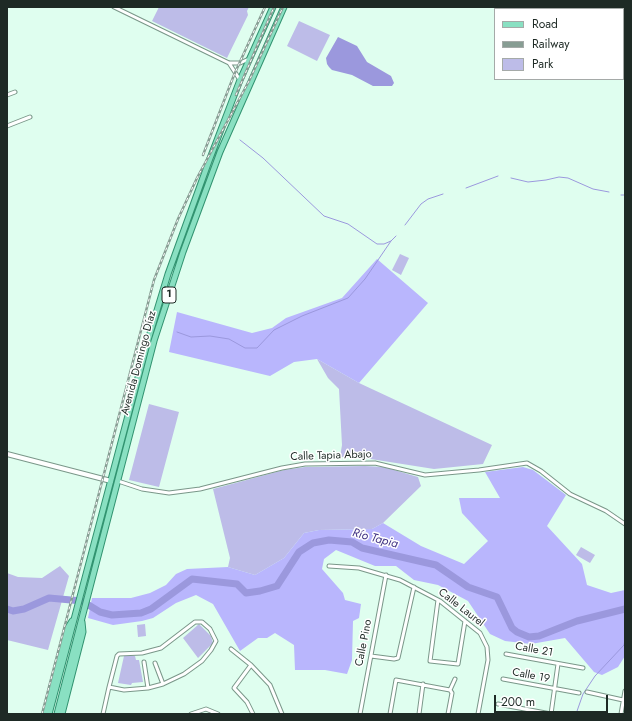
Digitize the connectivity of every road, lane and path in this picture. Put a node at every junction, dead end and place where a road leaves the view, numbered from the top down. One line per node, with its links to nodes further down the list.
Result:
1 (114, 7): 5 (street)
2 (273, 7): 4 (main road, Avenida Domingo Díaz / 1)
3 (284, 7): 13 (main road, Avenida Domingo Díaz / 1)
4 (250, 58): 5 (street); 6 (main road, Avenida Domingo Díaz / 1)
5 (229, 63): 6 (street)
6 (240, 80): 12 (main road, Avenida Domingo Díaz / 1)
7 (15, 92): 8 (street)
8 (7, 95)
9 (30, 117): 10 (street)
10 (7, 126)
11 (7, 454): 12 (street)
12 (111, 481): 19 (main road, Avenida Domingo Díaz / 1)
13 (118, 481): 14 (street, Calle Tapia Abajo); 20 (main road, Avenida Domingo Díaz / 1)
14 (625, 524)
15 (329, 566): 16 (street, Calle Laurel)
16 (386, 576): 17 (street, Calle Laurel); 24 (street, Calle Pino)
17 (414, 586): 18 (street, Calle Laurel); 24 (street)
18 (438, 600): 21 (street, Calle Laurel); 21 (street)
19 (75, 613): 43 (main road); 44 (main road, Avenida Domingo Díaz)
20 (82, 615): 45 (main road, Avenida Domingo Díaz); 46 (main road)
21 (465, 621): 56 (street, Calle Laurel)
22 (231, 649): 28 (street)
23 (506, 654): 27 (street, Calle 21)
24 (371, 656): 52 (street, Calle Pino)
25 (144, 662): 35 (street)
26 (155, 663): 32 (street)
27 (558, 664): 29 (street, Calle 21); 36 (street)
28 (251, 665): 50 (street); 51 (street)
29 (583, 668)
30 (455, 679): 37 (street)
31 (503, 679): 36 (street, Calle 19)
32 (163, 684): 34 (street); 35 (street)
33 (424, 684): 37 (street); 53 (street); 54 (street)
34 (109, 687): 35 (street); 47 (street)
35 (148, 688)
36 (555, 689): 40 (street, Calle 19); 57 (street)
37 (450, 690): 55 (street)
38 (625, 691): 41 (street)
39 (587, 692): 41 (street)
40 (579, 693)
41 (624, 701): 58 (street)
42 (498, 704): 57 (street)
43 (46, 714)
44 (49, 714)
45 (56, 714)
46 (62, 714)
47 (103, 714)
48 (191, 714): 49 (street)
49 (218, 714)
50 (253, 714)
51 (282, 714)
52 (360, 714)
53 (390, 714)
54 (418, 714)
55 (448, 714)
56 (478, 714)
57 (551, 714)
58 (621, 714)

